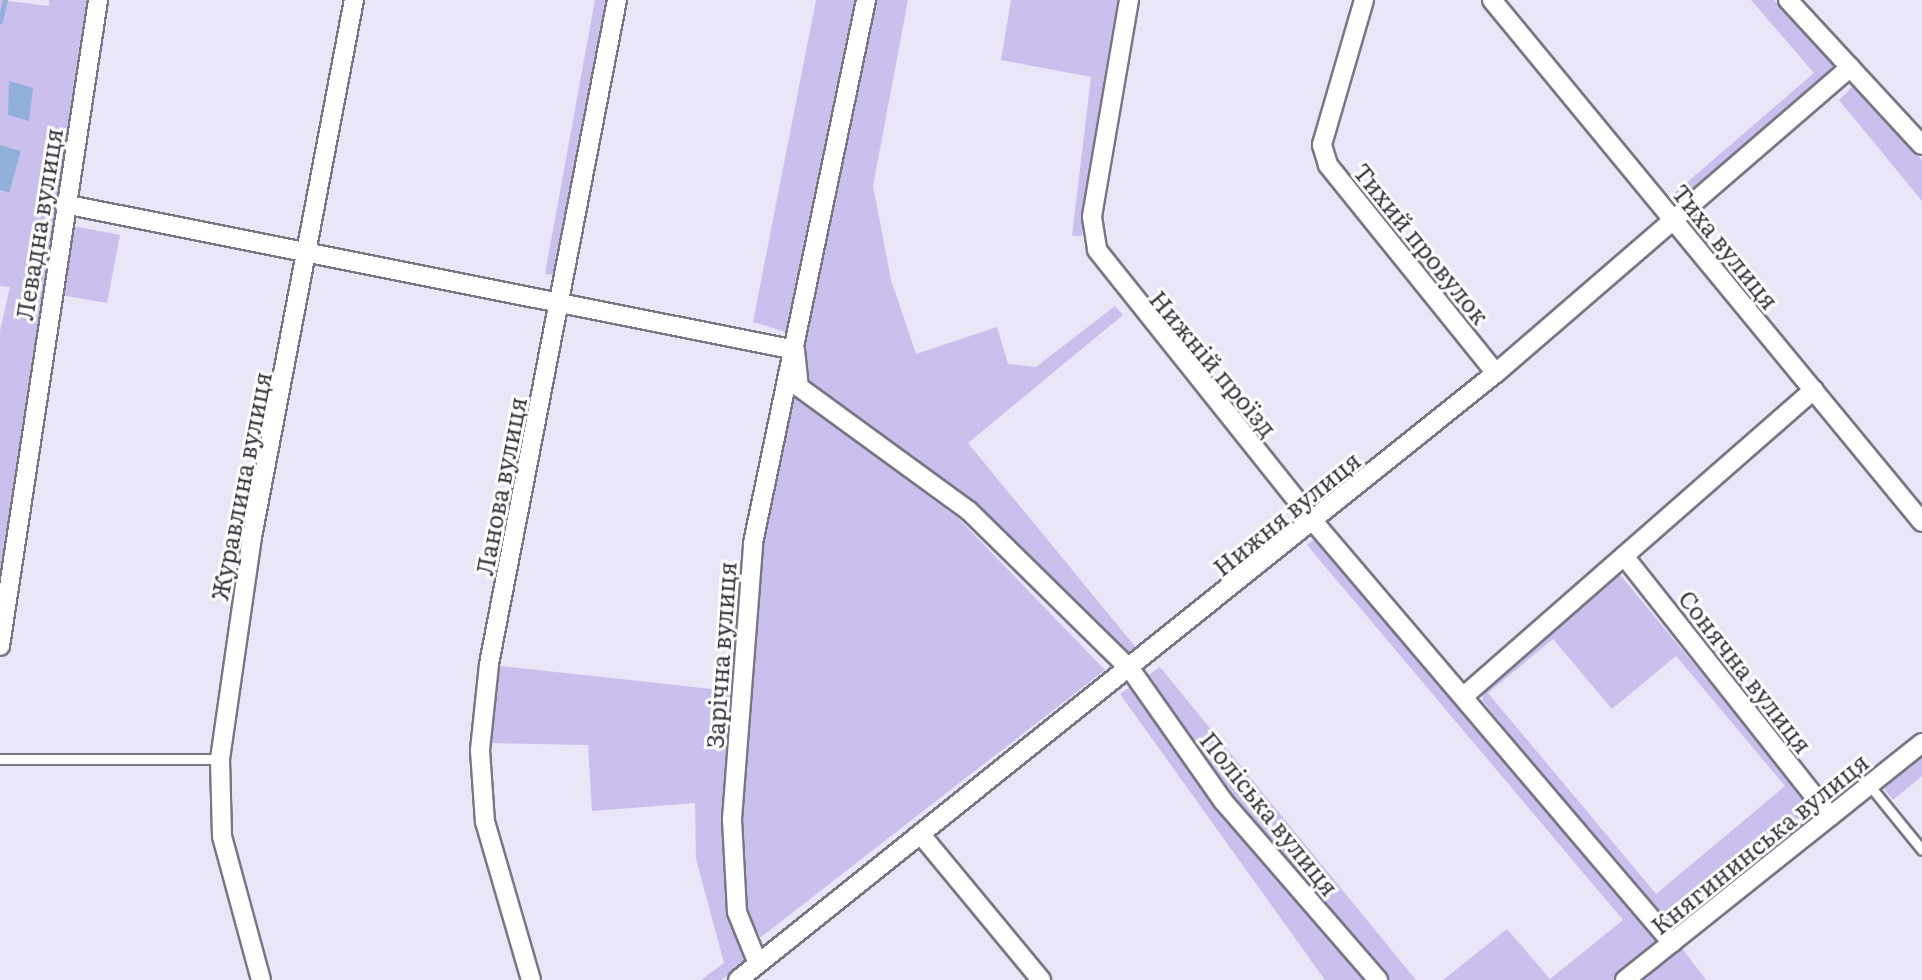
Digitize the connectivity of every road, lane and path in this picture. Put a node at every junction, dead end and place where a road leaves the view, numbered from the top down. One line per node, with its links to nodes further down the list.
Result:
1 (98, 0): 11 (street, Левадна вулиця)
2 (354, 0): 13 (street, Журавлина вулиця)
3 (617, 0): 14 (street, Ланова вулиця)
4 (866, 0): 15 (street, Зарічна вулиця)
5 (1129, 0): 18 (street, Нижній проїзд)
6 (1364, 0): 16 (street, Тихий провулок)
7 (1492, 0): 12 (street, Тиха вулиця)
8 (1788, 0): 9 (street)
9 (1850, 67): 10 (street); 12 (street, Нижня вулиця)
10 (1922, 145)
11 (64, 204): 13 (street); 21 (street, Левадна вулиця)
12 (1675, 221): 16 (street, Нижня вулиця); 17 (street, Тиха вулиця)
13 (310, 252): 14 (street); 26 (street, Журавлина вулиця)
14 (561, 300): 15 (street); 35 (street, Ланова вулиця)
15 (795, 350): 22 (street, Зарічна вулиця); 32 (street, Зарічна вулиця)
16 (1496, 373): 18 (street, Нижня вулиця)
17 (1814, 390): 19 (street, Тиха вулиця); 20 (street)
18 (1313, 521): 22 (street, Нижня вулиця); 23 (street, Нижній проїзд)
19 (1922, 522)
20 (1624, 556): 23 (street); 28 (street, Сонячна вулиця)
21 (0, 646)
22 (1131, 670): 29 (street, Нижня вулиця); 37 (street, Поліська вулиця)
23 (1464, 696): 31 (street, Нижній проїзд)
24 (1922, 743): 27 (street, Княгининська вулиця)
25 (0, 759): 26 (lane)
26 (220, 759): 34 (street, Журавлина вулиця)
27 (1870, 786): 28 (street, Княгининська вулиця); 30 (lane)
28 (1830, 816): 31 (street, Княгининська вулиця)
29 (922, 836): 32 (street, Нижня вулиця); 36 (street)
30 (1922, 850)
31 (1672, 943): 38 (street, Княгининська вулиця)
32 (758, 964): 33 (street, Нижня вулиця)
33 (741, 979)
34 (261, 980)
35 (531, 980)
36 (1041, 980)
37 (1378, 980)
38 (1625, 980)

